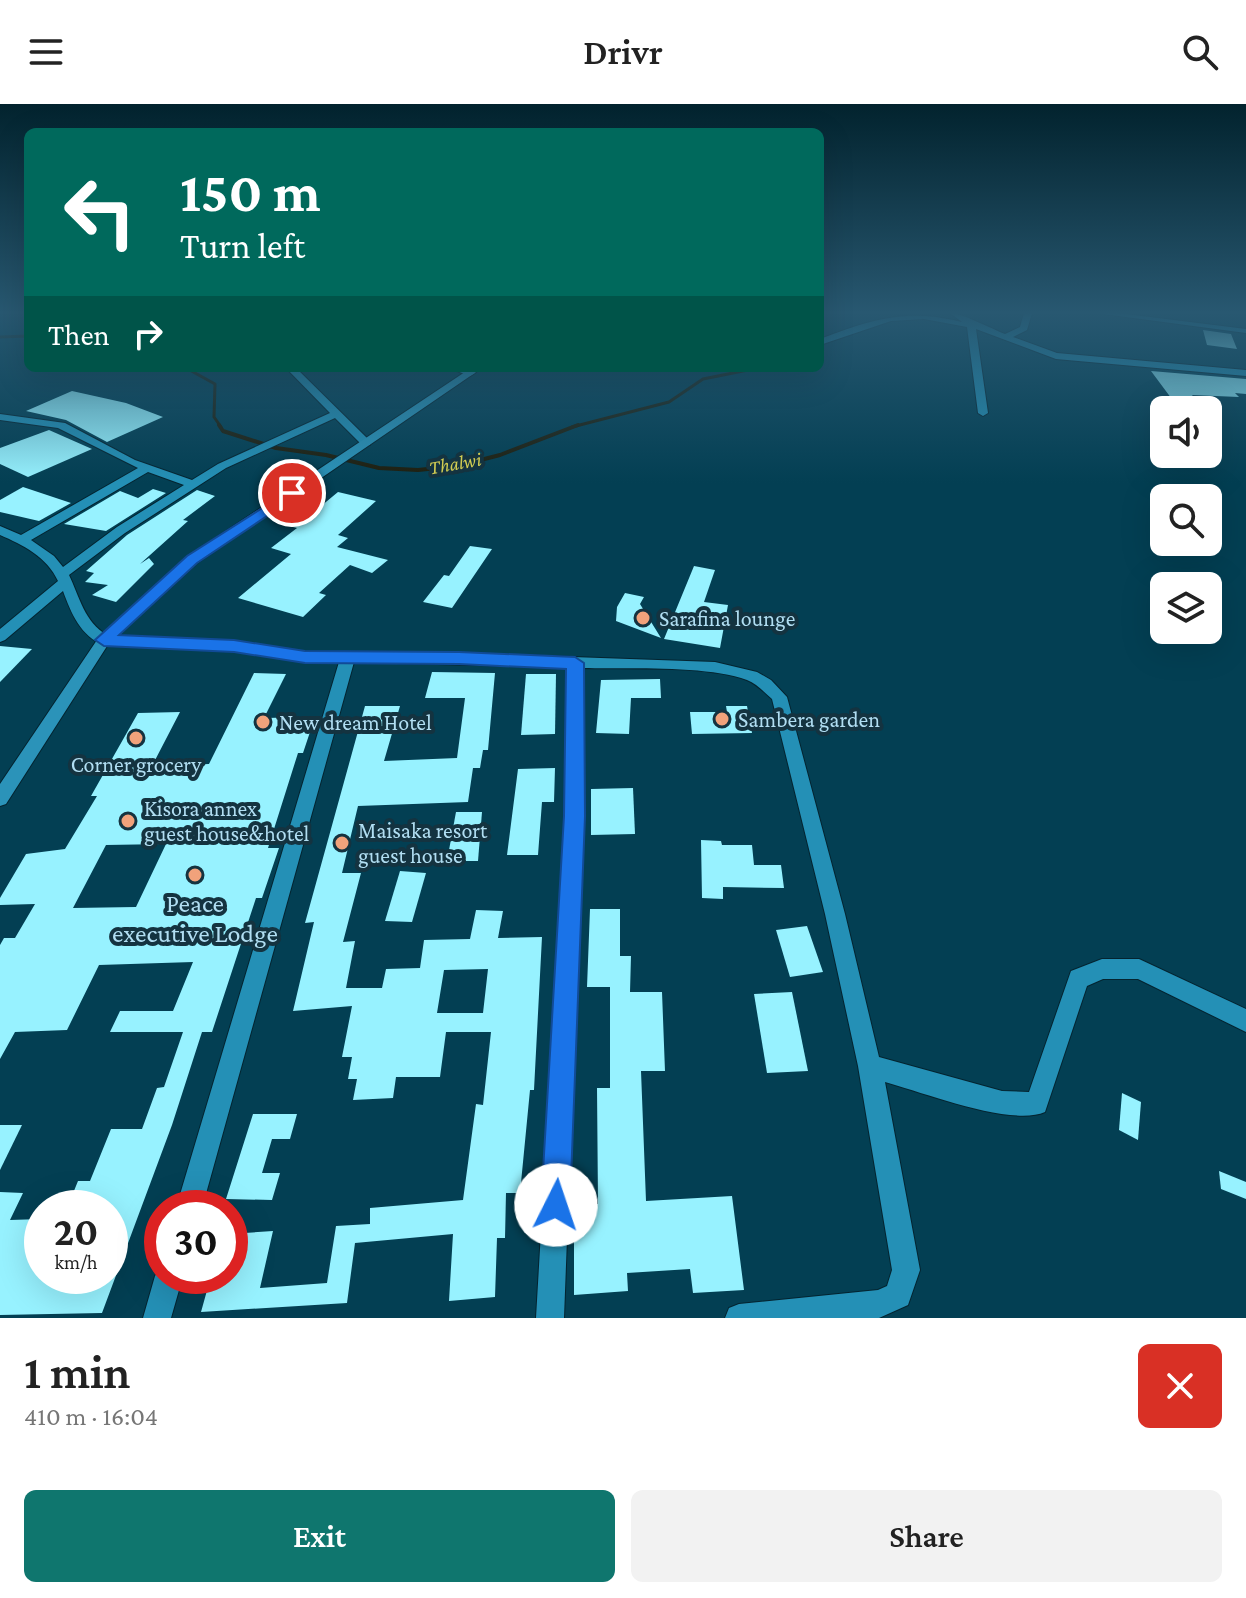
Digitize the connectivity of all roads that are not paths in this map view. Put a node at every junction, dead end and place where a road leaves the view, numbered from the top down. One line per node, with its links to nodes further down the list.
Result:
1 (977, 370): 6 (street)
2 (1209, 370): 5 (street)
3 (295, 372): 7 (street)
4 (471, 372): 9 (street)
5 (1246, 373)
6 (983, 413)
7 (335, 414): 9 (street); 11 (street)
8 (0, 417): 10 (street)
9 (366, 443): 16 (street)
10 (147, 468): 11 (street); 13 (street)
11 (191, 484): 14 (street)
12 (0, 530): 13 (street)
13 (22, 540): 14 (street)
14 (63, 578): 15 (street); 16 (street)
15 (0, 637)
16 (104, 640): 17 (street); 19 (street)
17 (348, 658): 18 (street); 22 (street)
18 (575, 663): 21 (street); 25 (street)
19 (0, 799)
20 (1246, 1021): 21 (street)
21 (870, 1066): 26 (street)
22 (194, 1190)
23 (164, 1294): 24 (street)
24 (157, 1318)
25 (550, 1318)
26 (739, 1318)

